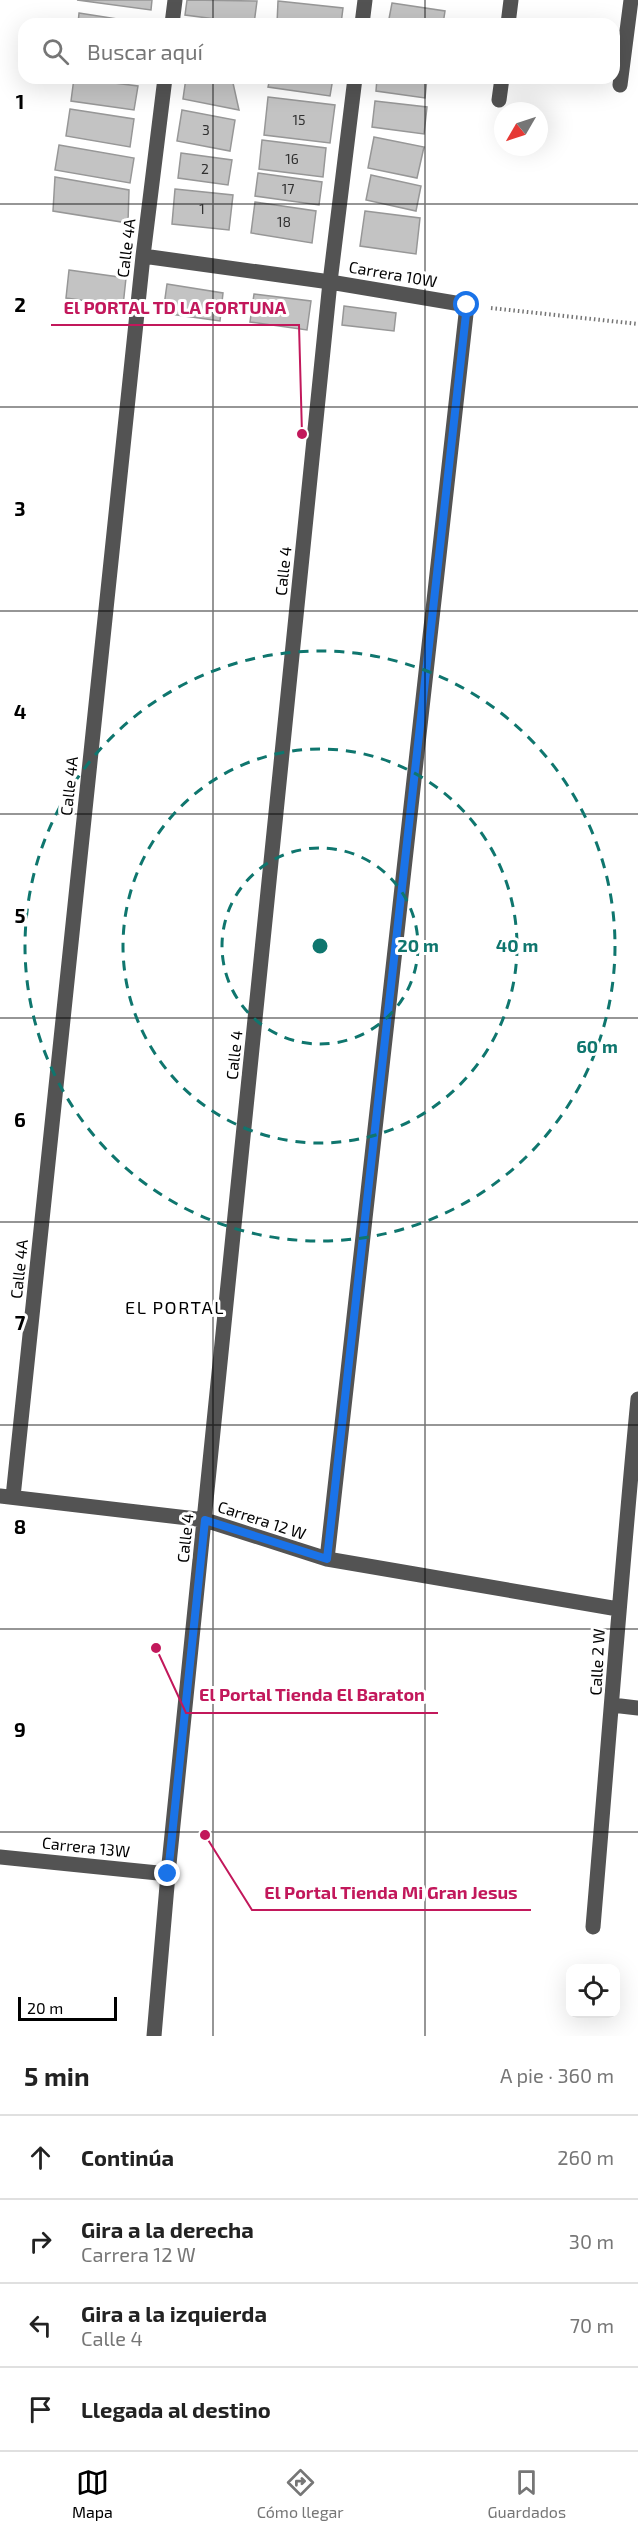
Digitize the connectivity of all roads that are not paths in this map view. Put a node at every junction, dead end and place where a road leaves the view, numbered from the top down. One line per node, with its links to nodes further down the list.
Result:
1 (175, 0): 5 (street)
2 (364, 0): 6 (street)
3 (510, 0): 7 (street)
4 (631, 0): 11 (street)
5 (173, 18)
6 (362, 18)
7 (508, 18)
8 (164, 84): 13 (street, Calle 4A)
9 (354, 84): 14 (street, Calle 4)
10 (501, 84): 12 (street)
11 (620, 85)
12 (499, 100)
13 (143, 256): 14 (street, Carrera 10W); 16 (street, Calle 4A)
14 (330, 282): 17 (street, Calle 4); 18 (street, Carrera 10W)
15 (638, 1399): 19 (street, Calle 2 W)
16 (7, 1497): 17 (street, Carrera 12 W)
17 (205, 1520): 18 (street, Carrera 12 W); 23 (street, Calle 4)
18 (327, 1559): 19 (street, Carrera 12 W)
19 (618, 1609): 20 (street, Calle 2 W)
20 (612, 1705): 21 (street); 24 (street, Calle 2 W)
21 (638, 1708)
22 (0, 1857): 23 (street, Carrera 13W)
23 (168, 1874): 25 (street, Calle 4)
24 (593, 1927)
25 (154, 2036)

